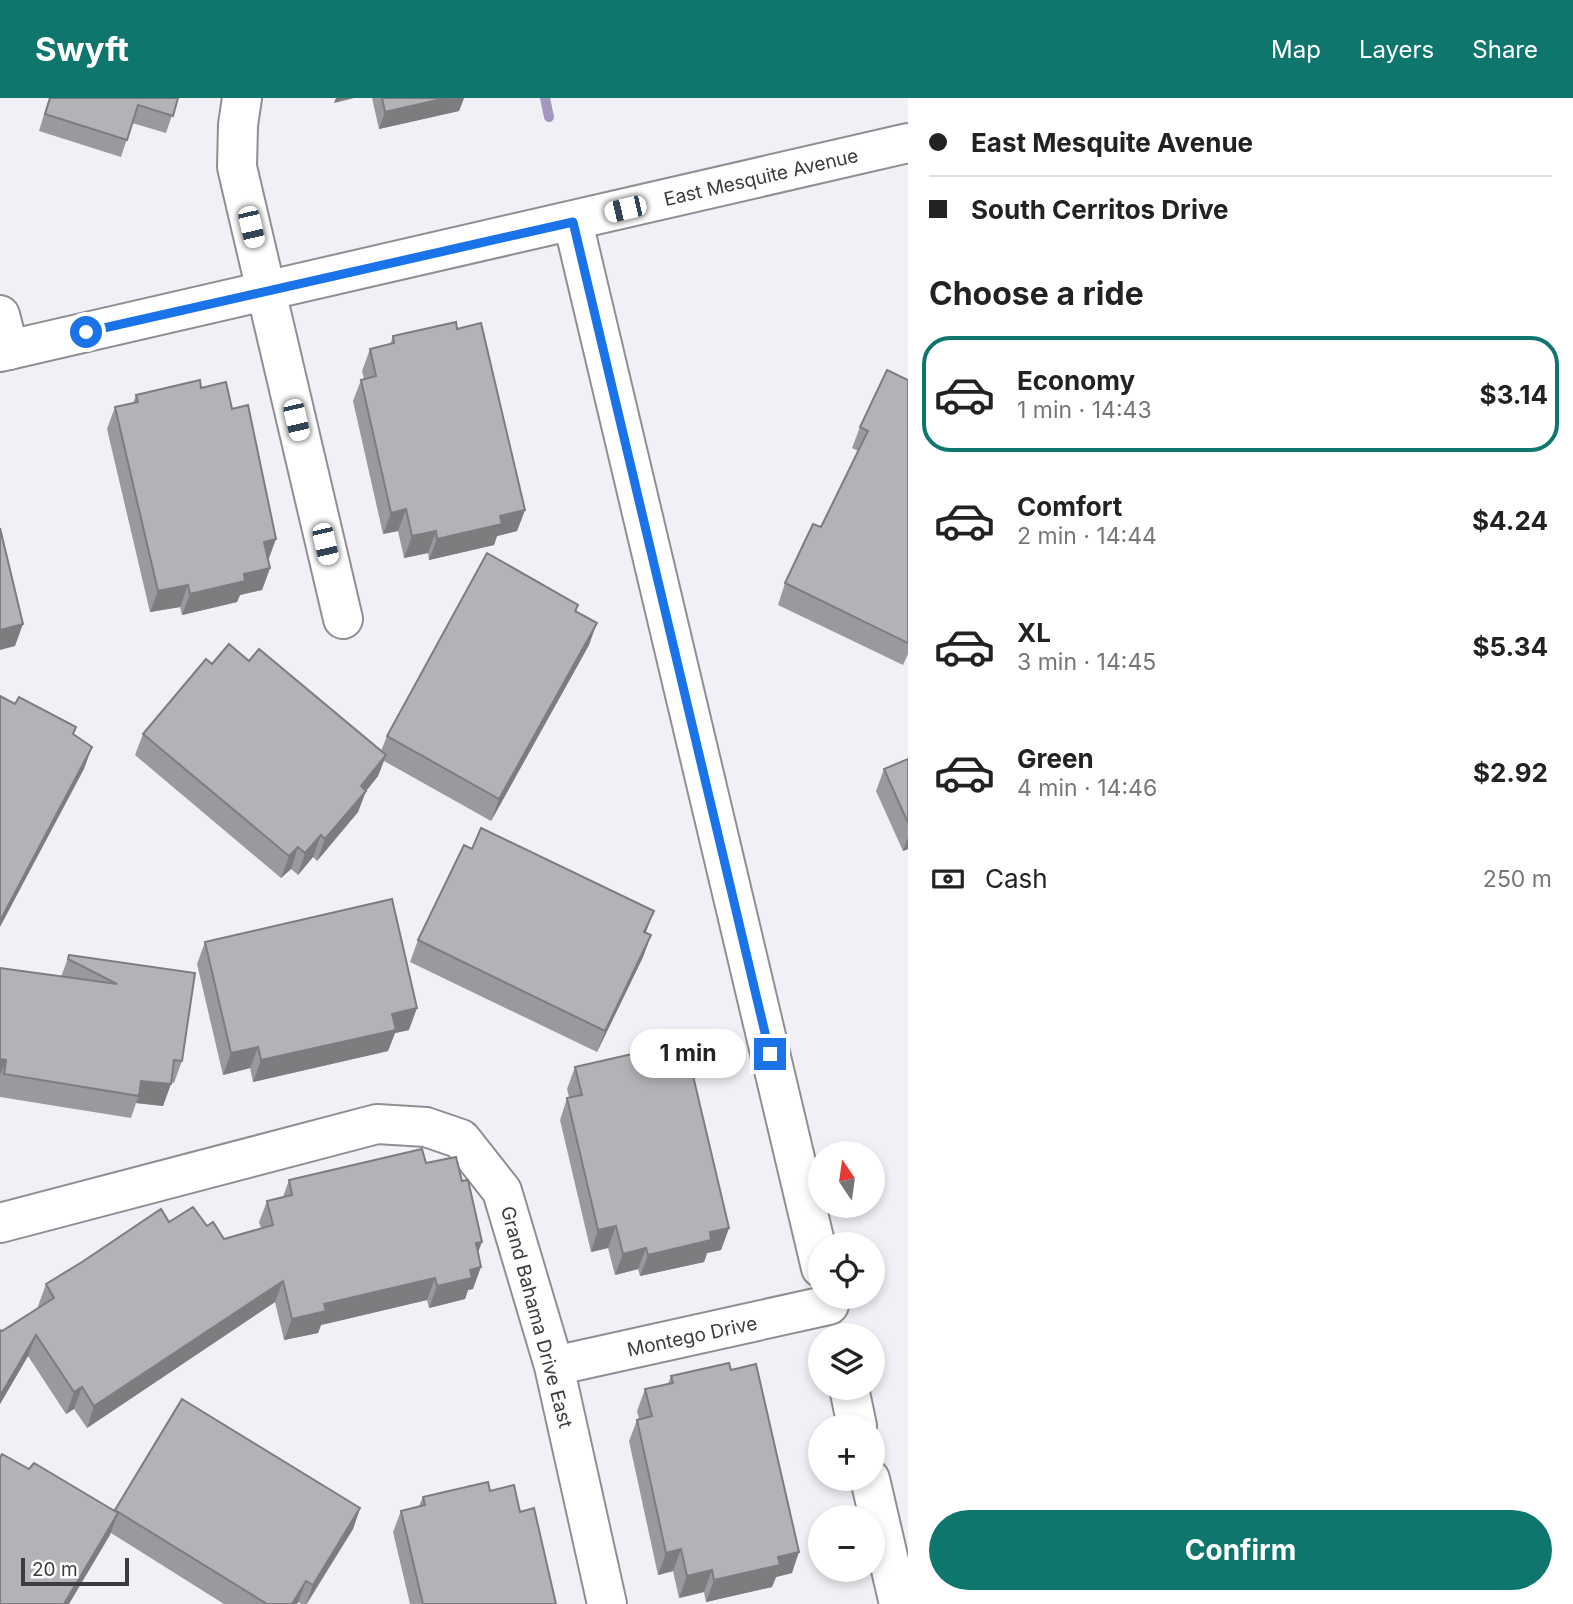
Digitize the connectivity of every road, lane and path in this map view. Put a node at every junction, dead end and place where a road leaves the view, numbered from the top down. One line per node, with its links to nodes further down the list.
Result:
1 (242, 98): 4 (street)
2 (908, 143): 3 (street, East Mesquite Avenue)
3 (573, 222): 4 (street, East Mesquite Avenue); 8 (street)
4 (265, 292): 5 (street, East Mesquite Avenue); 6 (street)
5 (3, 339)
6 (343, 619)
7 (0, 1223): 10 (street, Grand Bahama Drive East)
8 (812, 1232)
9 (831, 1312): 10 (street, Montego Drive)
10 (554, 1366): 12 (street, Grand Bahama Drive East)
11 (873, 1491): 13 (street)
12 (607, 1604)
13 (899, 1604)

